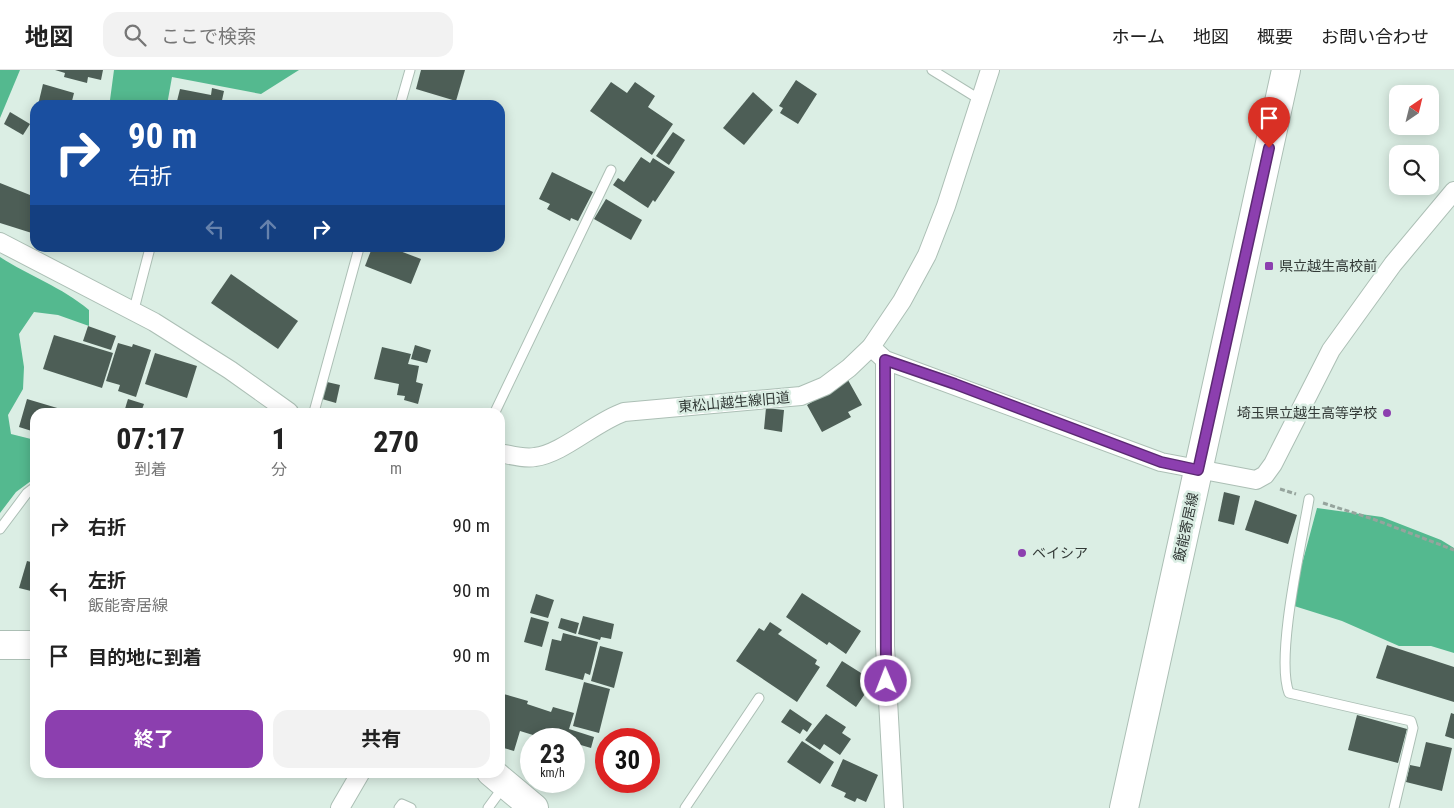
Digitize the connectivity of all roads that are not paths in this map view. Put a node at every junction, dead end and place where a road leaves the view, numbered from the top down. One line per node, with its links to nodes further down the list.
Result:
1 (410, 70): 6 (lane)
2 (932, 70): 5 (lane)
3 (990, 70): 5 (street, 東松山越生線旧道)
4 (1286, 70): 19 (main road, 飯能寄居線)
5 (979, 99): 13 (street, 東松山越生線旧道)
6 (401, 100)
7 (610, 170): 17 (lane)
8 (1454, 191): 19 (street)
9 (0, 242): 12 (street)
10 (149, 252): 12 (lane)
11 (358, 252): 16 (lane)
12 (132, 313): 15 (street)
13 (871, 347): 14 (street); 18 (street, 東松山越生線旧道)
14 (885, 360): 19 (street); 34 (street)
15 (284, 408)
16 (315, 408)
17 (497, 408)
18 (505, 454)
19 (1198, 470): 35 (main road, 飯能寄居線)
20 (30, 491): 22 (lane)
21 (1309, 499): 36 (lane)
22 (0, 529)
23 (0, 645): 24 (main road)
24 (30, 645)
25 (759, 698): 33 (lane)
26 (358, 778): 28 (street)
27 (498, 778): 31 (lane); 32 (main road)
28 (340, 808)
29 (400, 808): 30 (lane)
30 (411, 808)
31 (488, 808)
32 (534, 808)
33 (685, 808)
34 (894, 808)
35 (1124, 808)
36 (1394, 808)

